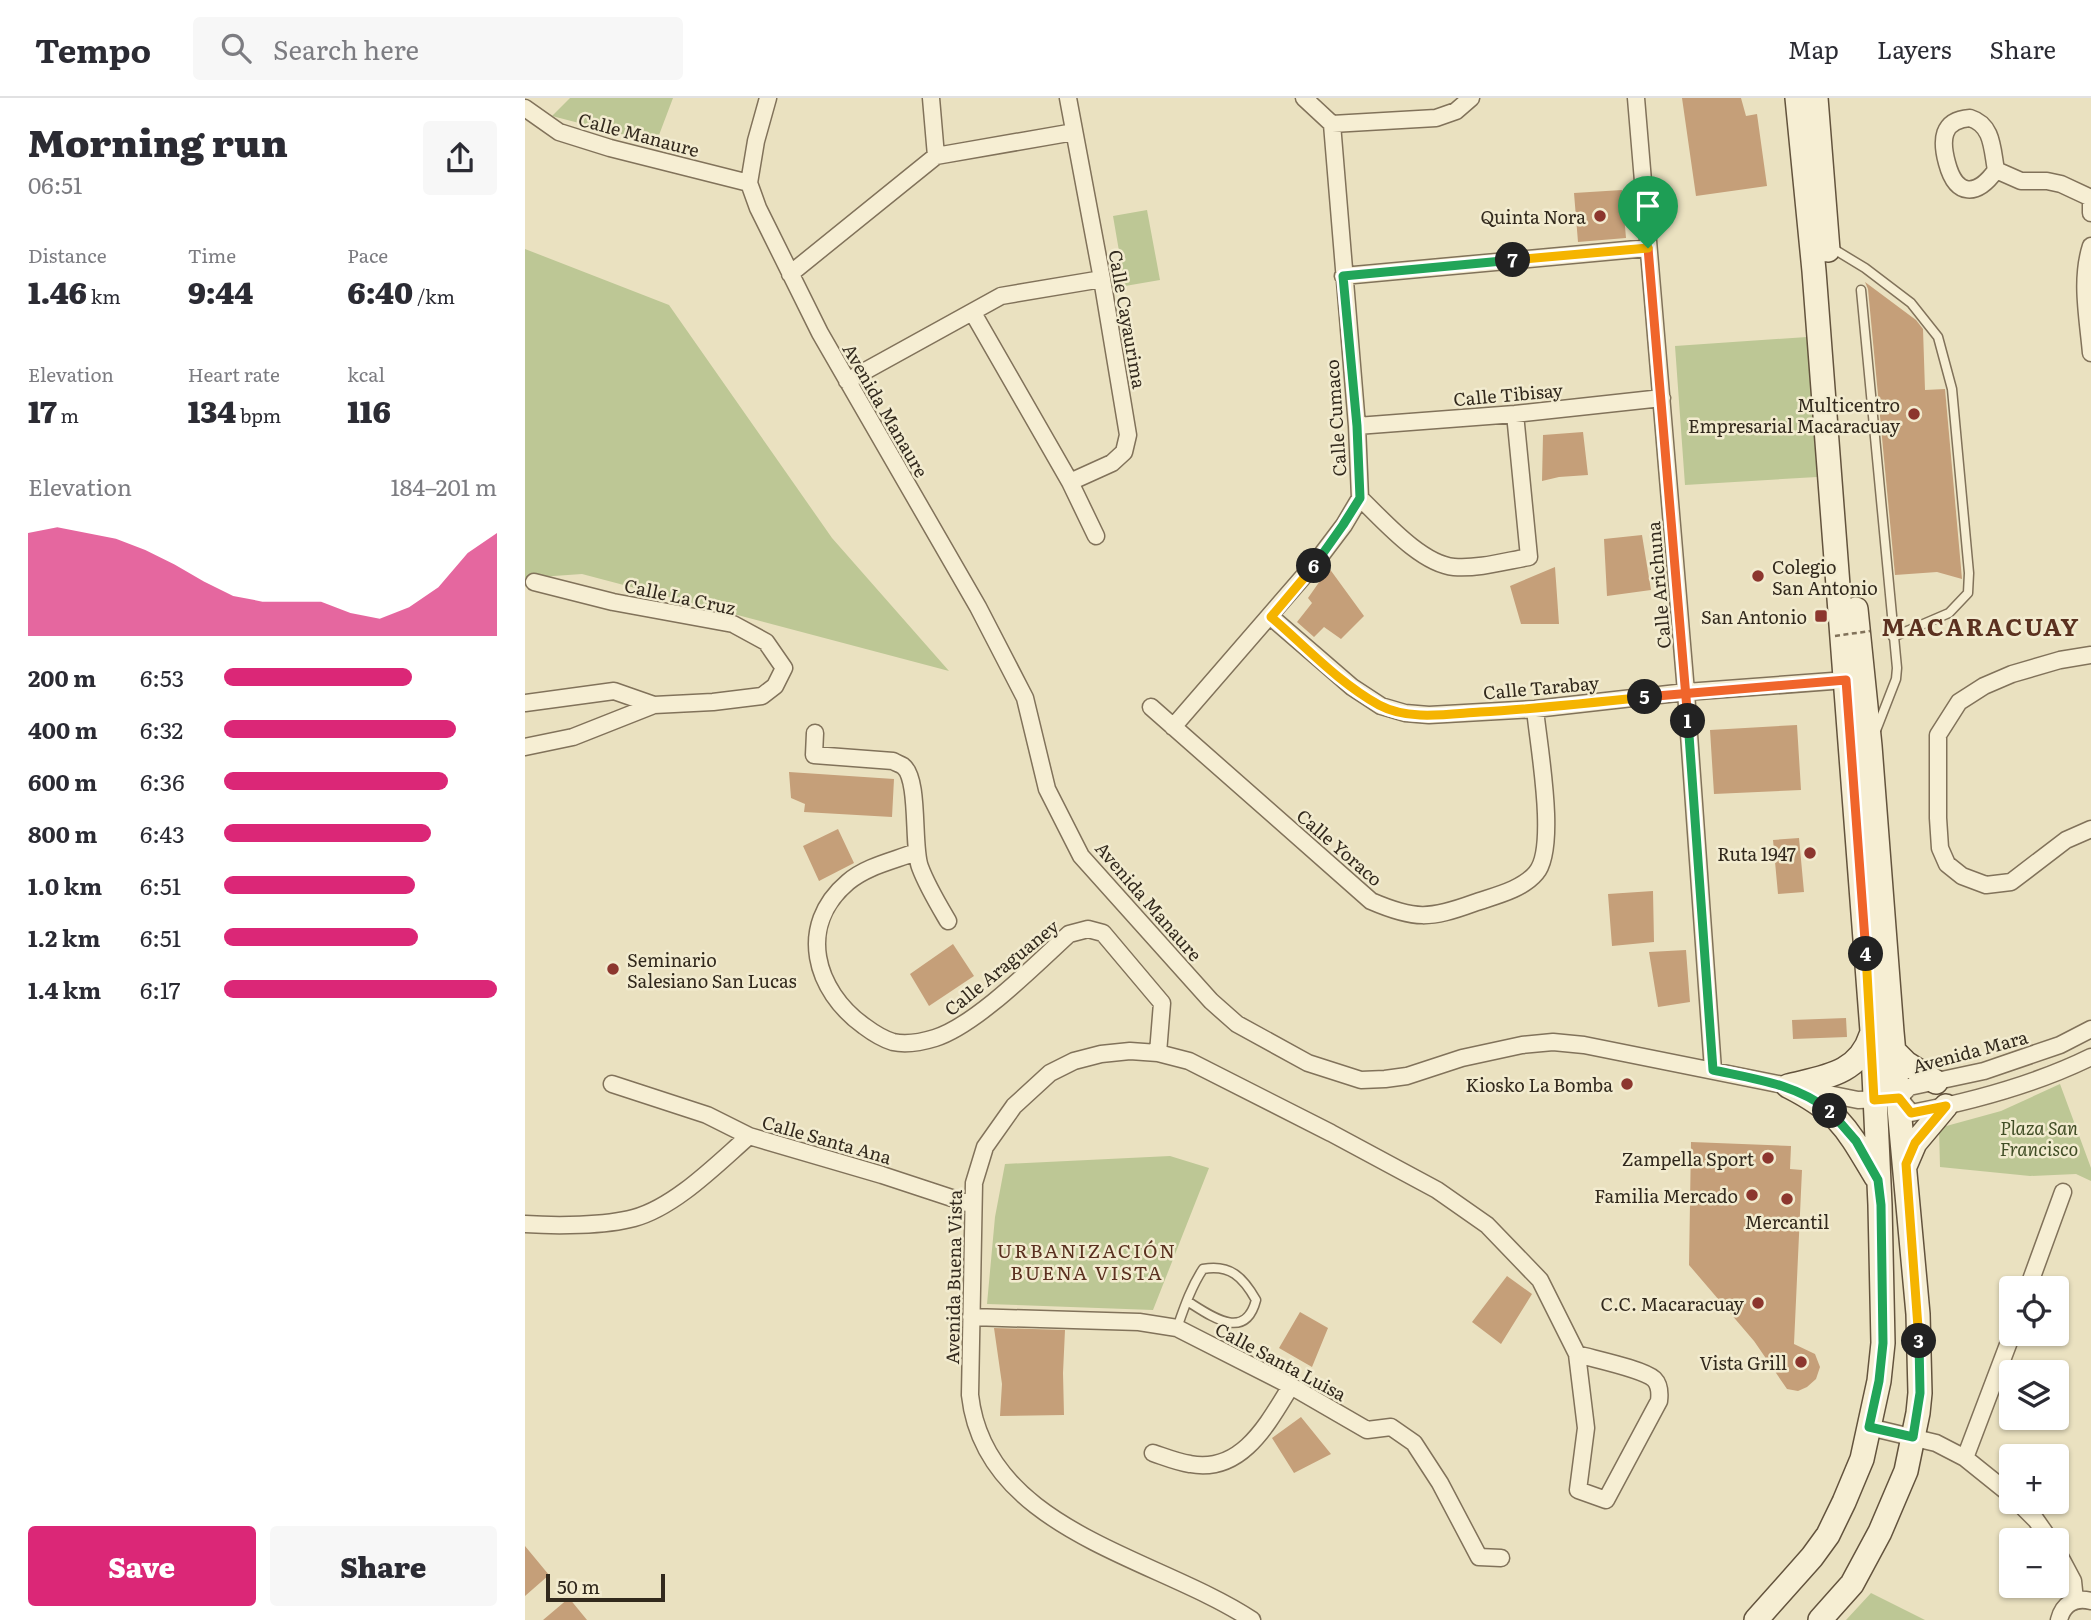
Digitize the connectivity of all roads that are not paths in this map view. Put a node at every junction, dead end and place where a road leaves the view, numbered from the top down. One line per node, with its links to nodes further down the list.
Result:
1 (768, 98): 14 (street)
2 (931, 98): 12 (street)
3 (1068, 98): 11 (street, Calle Cayaurima)
4 (1304, 98): 10 (street)
5 (1471, 98): 10 (street)
6 (1636, 98): 19 (street, Calle Arichuna)
7 (1797, 98): 37 (street)
8 (1816, 98): 17 (street)
9 (525, 108): 14 (street, Calle Manaure)
10 (1332, 124): 21 (street, Calle Cumaco)
11 (1074, 132): 12 (street); 22 (street, Calle Cayaurima)
12 (936, 156): 20 (street)
13 (1996, 170): 15 (street)
14 (749, 183): 20 (street, Avenida Manaure)
15 (2091, 200): 16 (street)
16 (2091, 213)
17 (1827, 245): 35 (lane); 45 (street)
18 (2091, 246): 25 (street)
19 (1648, 248): 21 (street); 27 (street, Calle Arichuna)
20 (790, 274): 26 (street, Avenida Manaure)
21 (1343, 276): 29 (street, Calle Cumaco)
22 (1103, 279): 24 (street); 30 (street, Calle Cayaurima)
23 (1861, 290): 35 (lane)
24 (973, 313): 26 (street); 30 (street)
25 (2091, 353)
26 (847, 381): 55 (street, Avenida Manaure)
27 (1662, 398): 28 (street, Calle Tibisay); 38 (street, Calle Arichuna)
28 (1515, 414): 29 (street, Calle Tibisay); 31 (street)
29 (1357, 426): 31 (street, Calle Cumaco)
30 (1070, 482): 32 (street)
31 (1360, 498): 34 (street, Calle Cumaco)
32 (1096, 536)
33 (534, 582): 40 (street, Calle La Cruz)
34 (1271, 617): 42 (street, Calle Tarabay); 43 (street, Calle Cumaco)
35 (1893, 637): 45 (lane)
36 (2091, 654): 47 (street)
37 (1846, 680): 38 (street, Calle Tarabay); 51 (street)
38 (1686, 692): 42 (street, Calle Tarabay); 55 (street, Calle Arichuna)
39 (525, 703): 40 (street)
40 (654, 705): 46 (street)
41 (1151, 707): 43 (street, Calle Yoraco)
42 (1535, 709): 43 (street, Calle Yoraco)
43 (1173, 727)
44 (815, 733): 48 (street)
45 (1870, 746): 52 (street)
46 (525, 747)
47 (2091, 829)
48 (916, 852): 49 (street); 53 (street, Calle Araguaney)
49 (948, 922)
50 (2091, 1029): 56 (street, Avenida Mara)
51 (1872, 1031): 58 (street); 60 (street)
52 (1894, 1051): 56 (street); 59 (street)
53 (1159, 1053): 66 (street, Avenida Buena Vista); 73 (street, Avenida Buena Vista)
54 (2091, 1057): 61 (street)
55 (1713, 1070): 58 (street, Avenida Manaure)
56 (1936, 1082): 59 (street, Avenida Mara)
57 (612, 1084): 62 (street)
58 (1789, 1086): 60 (street, Avenida Manaure); 64 (street)
59 (1899, 1098): 60 (street, Avenida Manaure); 61 (street); 63 (street)
60 (1874, 1100): 64 (street)
61 (1946, 1106): 63 (street)
62 (749, 1136): 66 (street, Calle Santa Ana); 67 (street, Calle Santa Ana)
63 (1906, 1164): 76 (street)
64 (1878, 1180): 75 (street)
65 (2063, 1192): 68 (street)
66 (973, 1205): 70 (street, Avenida Buena Vista)
67 (525, 1224)
68 (2032, 1276)
69 (1187, 1301): 69 (lane); 71 (lane)
70 (971, 1317): 71 (street, Calle Santa Luisa); 85 (street, Avenida Buena Vista)
71 (1177, 1328): 74 (street, Calle Santa Luisa)
72 (2007, 1346): 78 (street)
73 (1577, 1354): 73 (street, Avenida Buena Vista)
74 (1291, 1387): 77 (street); 82 (street, Calle Santa Luisa)
75 (1869, 1427): 76 (street); 86 (street)
76 (1913, 1437): 78 (street); 87 (street)
77 (1153, 1453)
78 (1965, 1458): 79 (street)
79 (1999, 1485)
80 (2030, 1514): 81 (street)
81 (2042, 1528)
82 (1501, 1558)
83 (2069, 1573): 84 (street)
84 (2083, 1601): 88 (street)
85 (1252, 1620)
86 (1756, 1620)
87 (1820, 1620)
88 (2059, 1620)

